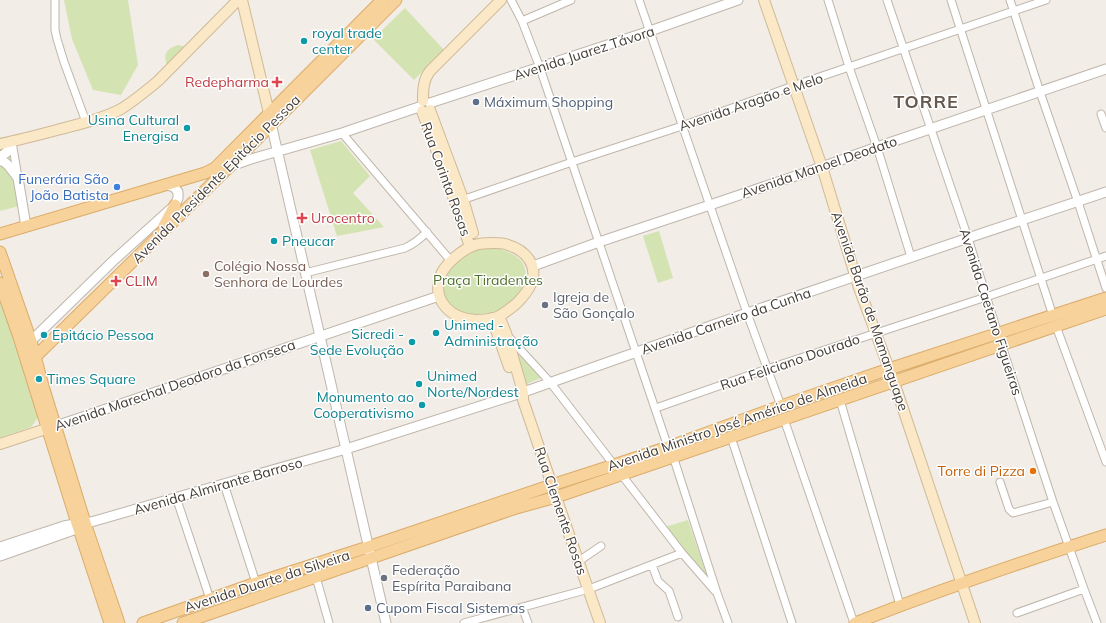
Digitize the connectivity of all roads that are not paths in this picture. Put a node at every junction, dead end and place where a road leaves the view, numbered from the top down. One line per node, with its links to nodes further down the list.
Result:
1 (55, 0): 31 (street)
2 (238, 0): 31 (main road)
3 (242, 0): 29 (main road)
4 (382, 0): 29 (main road, Avenida Presidente Epitácio Pessoa)
5 (396, 0): 32 (main road, Avenida Presidente Epitácio Pessoa)
6 (501, 0): 27 (main road)
7 (511, 0): 18 (street)
8 (571, 0): 18 (street)
9 (639, 0): 20 (street)
10 (738, 0): 20 (street, Avenida Juarez Távora)
11 (764, 0): 25 (main road, Avenida Barão de Mamanguape)
12 (828, 0): 22 (street)
13 (887, 0): 21 (street, Avenida Caetano Figueiras)
14 (951, 0): 19 (street)
15 (1010, 0): 17 (street)
16 (1046, 0): 17 (street, Avenida Aragão e Melo)
17 (1014, 10): 19 (street, Avenida Aragão e Melo); 26 (street)
18 (522, 21): 23 (street)
19 (961, 29): 21 (street, Avenida Aragão e Melo); 28 (street)
20 (650, 30): 23 (street, Avenida Juarez Távora); 33 (street)
21 (904, 48): 22 (street, Avenida Aragão e Melo); 35 (street, Avenida Caetano Figueiras)
22 (849, 67): 25 (street, Avenida Aragão e Melo); 39 (street)
23 (540, 68): 27 (street, Avenida Juarez Távora); 43 (street)
24 (1106, 69): 26 (street, Avenida Manoel Deodato)
25 (793, 86): 33 (street, Avenida Aragão e Melo); 45 (main road, Avenida Barão de Mamanguape)
26 (1040, 92): 28 (street, Avenida Manoel Deodato); 50 (street)
27 (425, 106): 36 (street, Avenida Juarez Távora); 49 (main road, Rua Corinta Rosas)
28 (986, 110): 35 (street, Avenida Manoel Deodato); 53 (street)
29 (269, 113): 32 (street); 47 (main road, Avenida Presidente Epitácio Pessoa)
30 (1101, 114): 34 (street)
31 (86, 122): 37 (main road)
32 (272, 124): 40 (street); 44 (main road, Avenida Presidente Epitácio Pessoa)
33 (682, 126): 43 (street, Avenida Aragão e Melo); 52 (street)
34 (1106, 128)
35 (930, 129): 39 (street, Avenida Manoel Deodato); 58 (street, Avenida Caetano Figueiras)
36 (342, 133): 40 (street, Avenida Juarez Távora); 55 (street)
37 (12, 142): 38 (main road); 41 (street); 46 (street)
38 (0, 144)
39 (877, 147): 45 (street, Avenida Manoel Deodato); 63 (street)
40 (278, 151): 44 (street, Avenida Juarez Távora); 67 (street)
41 (0, 157)
42 (0, 161): 46 (street)
43 (572, 162): 49 (street, Avenida Aragão e Melo); 59 (street)
44 (229, 166): 57 (main road, Avenida Presidente Epitácio Pessoa)
45 (822, 167): 52 (street, Avenida Manoel Deodato); 68 (main road, Avenida Barão de Mamanguape)
46 (18, 178): 54 (street)
47 (166, 185): 51 (street, Avenida Presidente Epitácio Pessoa); 54 (main road)
48 (1106, 192): 50 (street, Avenida Carneiro da Cunha)
49 (459, 201): 60 (main road, Rua Corinta Rosas)
50 (1078, 202): 53 (street, Avenida Carneiro da Cunha); 64 (street)
51 (176, 205): 57 (main road); 83 (street, Avenida Presidente Epitácio Pessoa)
52 (710, 205): 59 (street, Avenida Manoel Deodato); 76 (street)
53 (1023, 221): 58 (street, Avenida Carneiro da Cunha); 69 (street)
54 (26, 226): 56 (main road)
55 (427, 232): 65 (street); 67 (street)
56 (0, 234)
57 (158, 237): 86 (main road, Avenida Presidente Epitácio Pessoa)
58 (968, 238): 63 (street, Avenida Carneiro da Cunha); 73 (street, Avenida Caetano Figueiras)
59 (599, 242): 66 (street, Avenida Manoel Deodato); 85 (street)
60 (474, 246): 65 (main road); 66 (main road)
61 (0, 252): 83 (main road)
62 (1106, 256): 64 (street, Rua Feliciano Dourado)
63 (911, 257): 68 (street, Avenida Carneiro da Cunha)
64 (1097, 260): 69 (street, Rua Feliciano Dourado); 71 (street)
65 (451, 261): 72 (main road)
66 (532, 266): 77 (main road)
67 (305, 273): 82 (street)
68 (856, 277): 76 (street, Avenida Carneiro da Cunha); 80 (main road, Avenida Barão de Mamanguape)
69 (1041, 279): 73 (street, Rua Feliciano Dourado); 78 (street)
70 (0, 283): 96 (main road)
71 (1106, 288)
72 (439, 296): 77 (main road); 82 (street, Avenida Marechal Deodoro da Fonseca)
73 (986, 297): 80 (street, Rua Feliciano Dourado); 81 (street, Avenida Caetano Figueiras)
74 (1106, 298): 78 (main road, Avenida Ministro José Américo de Almeida)
75 (1106, 309): 78 (main road, Avenida Ministro José Américo de Almeida)
76 (747, 313): 85 (street, Avenida Carneiro da Cunha); 87 (street)
77 (496, 317): 79 (main road, Rua Clemente Rosas); 91 (main road, Rua Clemente Rosas)
78 (1055, 321): 81 (main road, Avenida Ministro José Américo de Almeida); 84 (main road, Avenida Ministro José Américo de Almeida); 101 (street)
79 (506, 333): 89 (street, Rua Clemente Rosas); 91 (main road, Rua Clemente Rosas)
80 (875, 333): 87 (street, Rua Feliciano Dourado); 88 (main road, Avenida Barão de Mamanguape)
81 (998, 334): 84 (street, Avenida Caetano Figueiras); 88 (main road, Avenida Ministro José Américo de Almeida)
82 (320, 336): 96 (street, Avenida Marechal Deodoro da Fonseca); 99 (street)
83 (31, 341): 86 (main road)
84 (1001, 345): 90 (main road, Avenida Ministro José Américo de Almeida); 108 (street, Avenida Caetano Figueiras)
85 (636, 352): 89 (street, Avenida Carneiro da Cunha); 94 (street)
86 (35, 357): 96 (main road)
87 (767, 369): 93 (street); 94 (street, Rua Feliciano Dourado)
88 (889, 370): 90 (main road, Avenida Barão de Mamanguape); 93 (main road, Avenida Ministro José Américo de Almeida)
89 (550, 382): 91 (street, Avenida Carneiro da Cunha); 102 (street, Rua Clemente Rosas)
90 (894, 382): 92 (main road, Avenida Ministro José Américo de Almeida); 121 (main road, Avenida Barão de Mamanguape)
91 (521, 395): 99 (street, Avenida Carneiro da Cunha); 105 (main road, Rua Clemente Rosas)
92 (840, 400): 95 (main road, Avenida Ministro José Américo de Almeida); 127 (street)
93 (780, 406): 100 (main road, Avenida Ministro José Américo de Almeida)
94 (656, 408): 100 (street)
95 (784, 419): 97 (main road, Avenida Ministro José Américo de Almeida); 141 (street)
96 (52, 427): 98 (main road); 109 (main road)
97 (731, 437): 100 (main road, Avenida Ministro José Américo de Almeida); 140 (street)
98 (0, 444)
99 (346, 449): 104 (street, Avenida Almirante Barroso); 114 (street)
100 (670, 452): 102 (main road, Avenida Ministro José Américo de Almeida); 124 (street)
101 (1106, 462)
102 (618, 470): 105 (main road, Avenida Ministro José Américo de Almeida); 106 (main road, Avenida Ministro José Américo de Almeida); 115 (street, Rua Clemente Rosas)
103 (1000, 482): 108 (street)
104 (224, 484): 107 (street, Avenida Almirante Barroso); 120 (street)
105 (552, 485): 106 (main road, Rua Clemente Rosas); 114 (main road, Avenida Ministro José Américo de Almeida)
106 (556, 497): 114 (main road, Avenida Ministro José Américo de Almeida); 117 (main road, Rua Clemente Rosas)
107 (176, 498): 109 (street, Avenida Almirante Barroso); 125 (street)
108 (1053, 502): 113 (street, Avenida Caetano Figueiras)
109 (84, 524): 112 (street, Avenida Almirante Barroso); 116 (street, Avenida Almirante Barroso); 130 (main road); 131 (main road)
110 (1106, 535): 113 (main road)
111 (601, 546): 117 (street)
112 (0, 547)
113 (1069, 547): 121 (main road); 123 (street, Avenida Caetano Figueiras)
114 (370, 553): 119 (main road, Avenida Duarte da Silveira); 120 (main road, Avenida Duarte da Silveira); 135 (street)
115 (682, 553): 118 (street); 124 (street, Rua Clemente Rosas)
116 (0, 556)
117 (579, 561): 122 (main road, Rua Clemente Rosas)
118 (652, 565): 122 (street); 129 (street)
119 (316, 577): 133 (main road, Avenida Duarte da Silveira); 134 (street)
120 (256, 583): 125 (main road, Avenida Duarte da Silveira)
121 (962, 584): 127 (main road); 142 (main road, Avenida Barão de Mamanguape)
122 (589, 589): 126 (street); 138 (main road, Rua Clemente Rosas)
123 (1084, 589): 128 (street); 143 (street, Avenida Caetano Figueiras)
124 (717, 593): 139 (street)
125 (210, 599): 132 (main road, Avenida Duarte da Silveira)
126 (522, 606): 136 (street); 137 (street)
127 (900, 606): 141 (main road)
128 (1017, 612)
129 (678, 617)
130 (110, 623)
131 (119, 623)
132 (143, 623)
133 (183, 623)
134 (328, 623)
135 (386, 623)
136 (465, 623)
137 (528, 623)
138 (600, 623)
139 (728, 623)
140 (792, 623)
141 (854, 623)
142 (975, 623)
143 (1097, 623)

